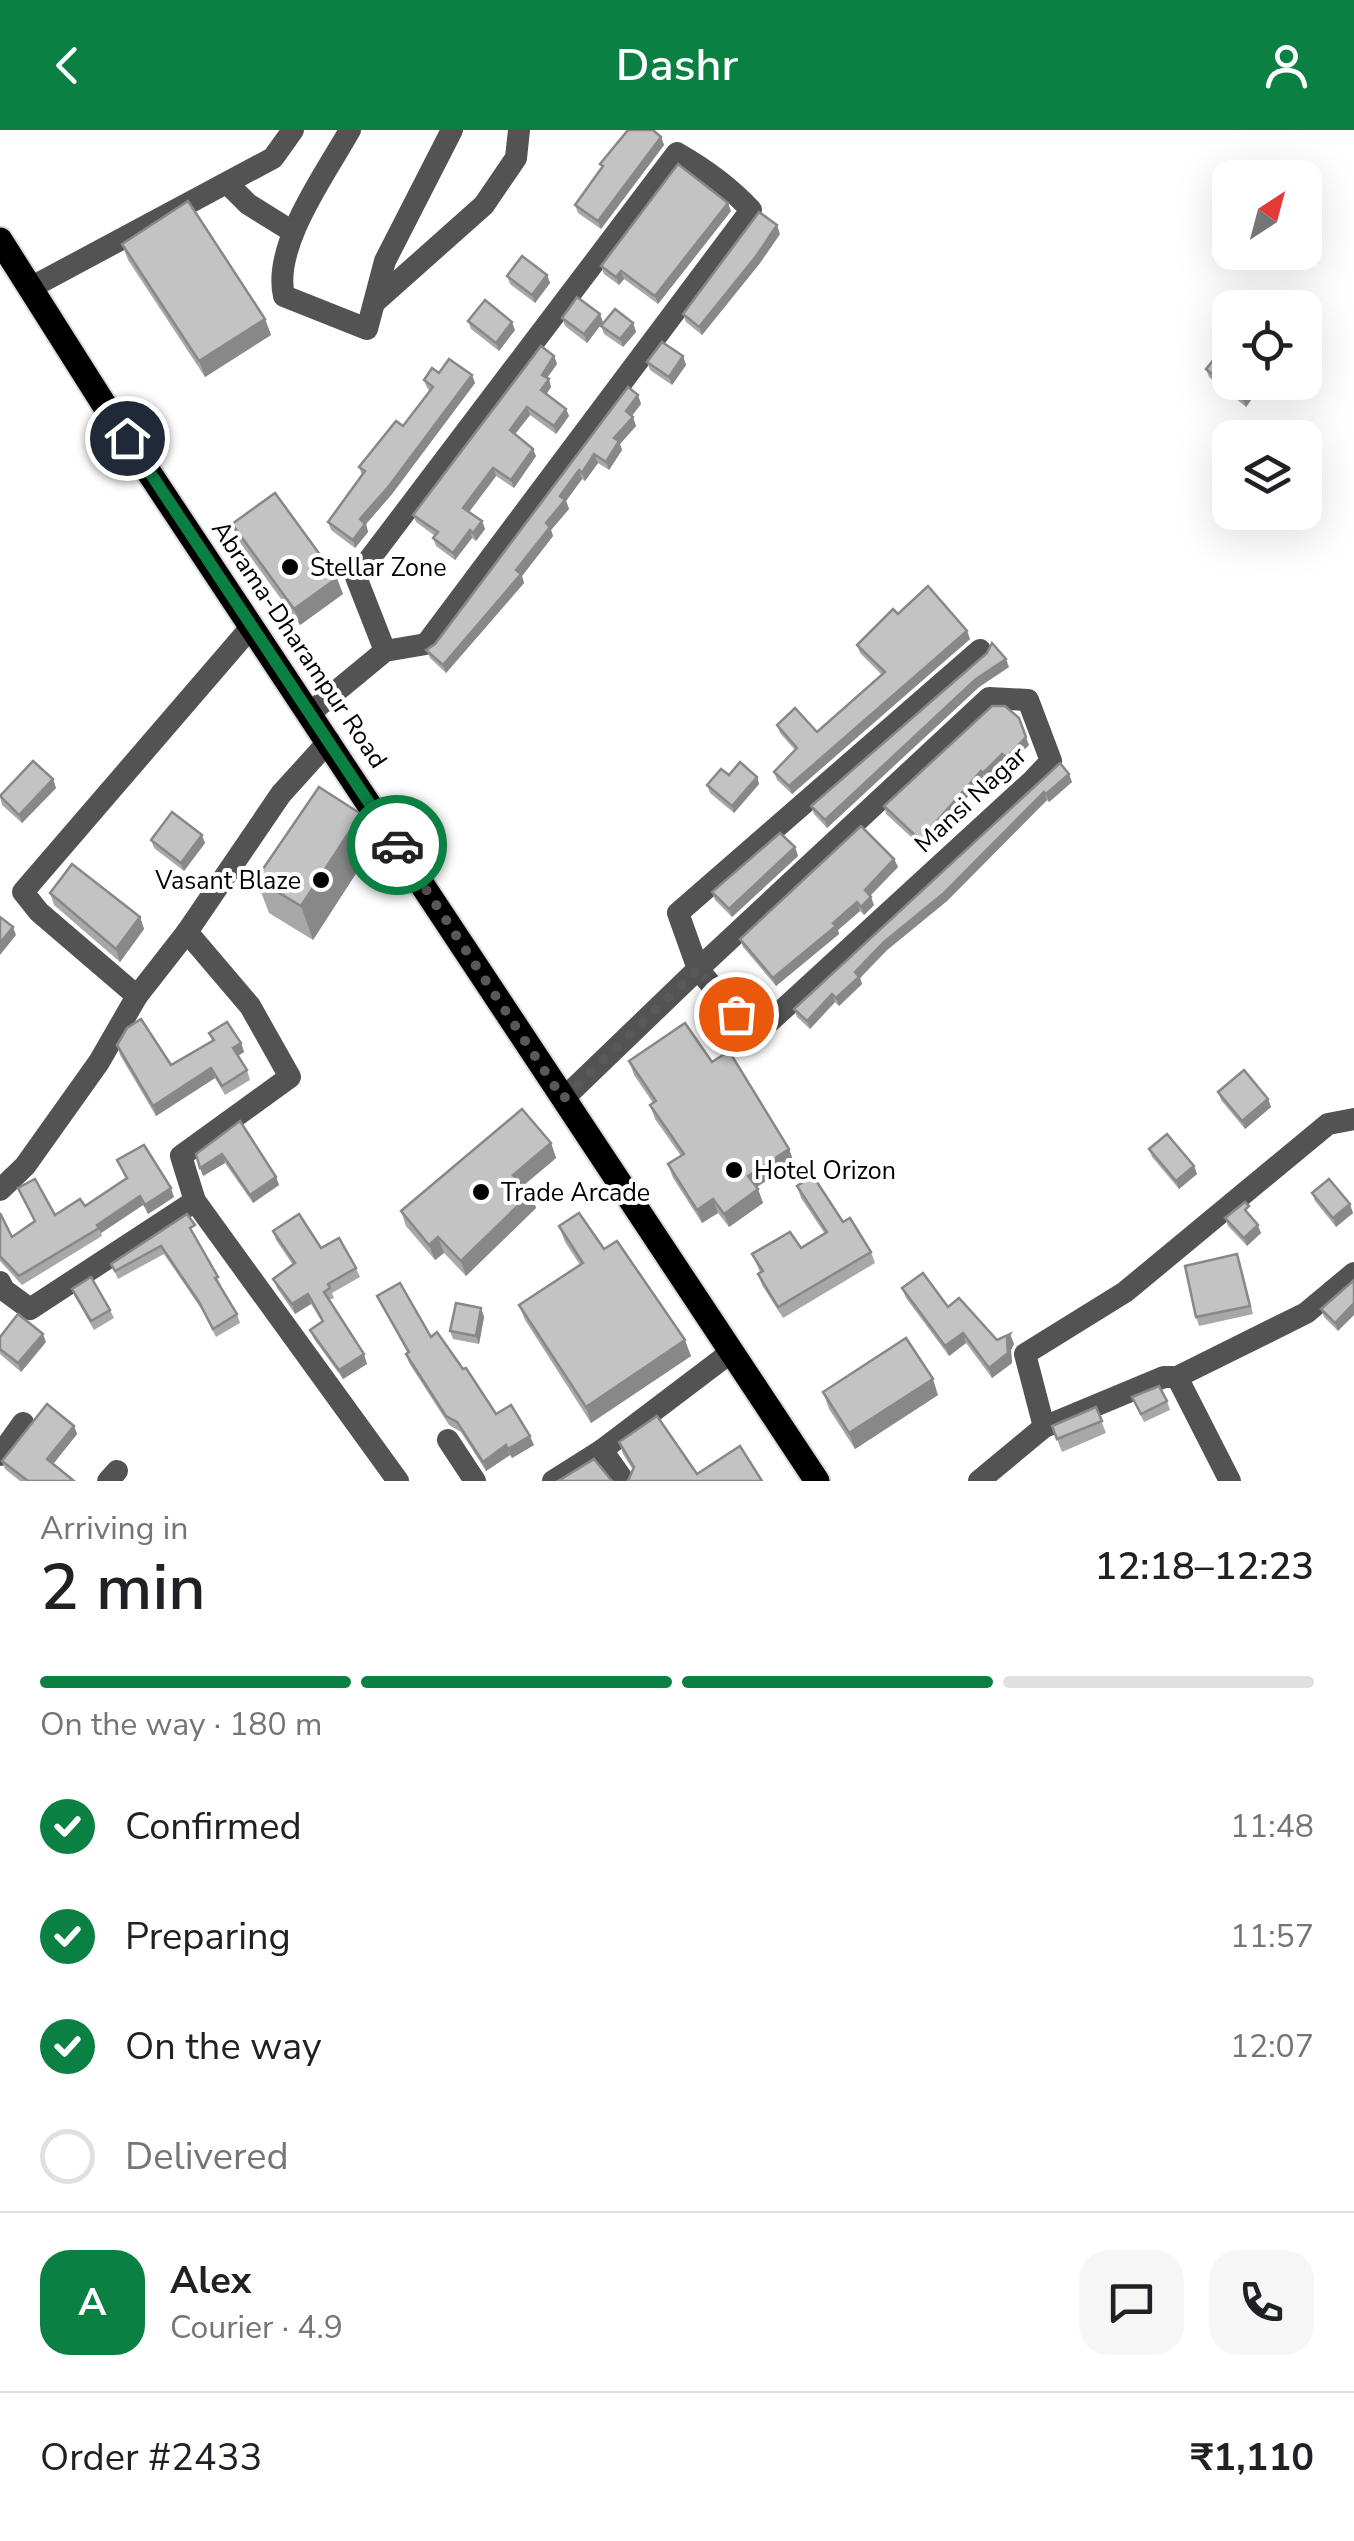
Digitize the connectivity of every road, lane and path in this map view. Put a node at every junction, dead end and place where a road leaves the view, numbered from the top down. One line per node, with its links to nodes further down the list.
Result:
1 (293, 130): 5 (street)
2 (350, 130): 6 (street)
3 (452, 130): 9 (street)
4 (519, 130): 9 (street)
5 (227, 182): 6 (street); 8 (street)
6 (293, 232): 9 (street)
7 (0, 240): 8 (main road, Abrama-Dharampur Road)
8 (30, 288): 10 (main road, Abrama-Dharampur Road)
9 (374, 303)
10 (252, 626): 13 (main road, Abrama-Dharampur Road); 17 (street)
11 (980, 650): 16 (street, Mansi Nagar)
12 (385, 651): 12 (street); 13 (street)
13 (310, 713): 14 (main road, Abrama-Dharampur Road)
14 (329, 742): 15 (street); 18 (main road, Abrama-Dharampur Road)
15 (187, 932): 17 (street); 21 (street)
16 (698, 969): 16 (street, Mansi Nagar); 18 (street, Mansi Nagar)
17 (137, 996): 20 (street)
18 (563, 1099): 24 (main road, Abrama-Dharampur Road)
19 (1354, 1119): 27 (street)
20 (0, 1190)
21 (195, 1201): 23 (street); 31 (street)
22 (1354, 1274): 25 (street)
23 (0, 1282)
24 (730, 1353): 29 (street); 35 (main road, Abrama-Dharampur Road)
25 (1176, 1377): 27 (street); 37 (street)
26 (24, 1423): 30 (street)
27 (1044, 1427): 36 (street)
28 (448, 1440): 32 (street)
29 (602, 1450): 33 (street); 34 (street)
30 (0, 1455)
31 (398, 1481)
32 (475, 1481)
33 (553, 1481)
34 (624, 1481)
35 (816, 1481)
36 (979, 1481)
37 (1230, 1481)

